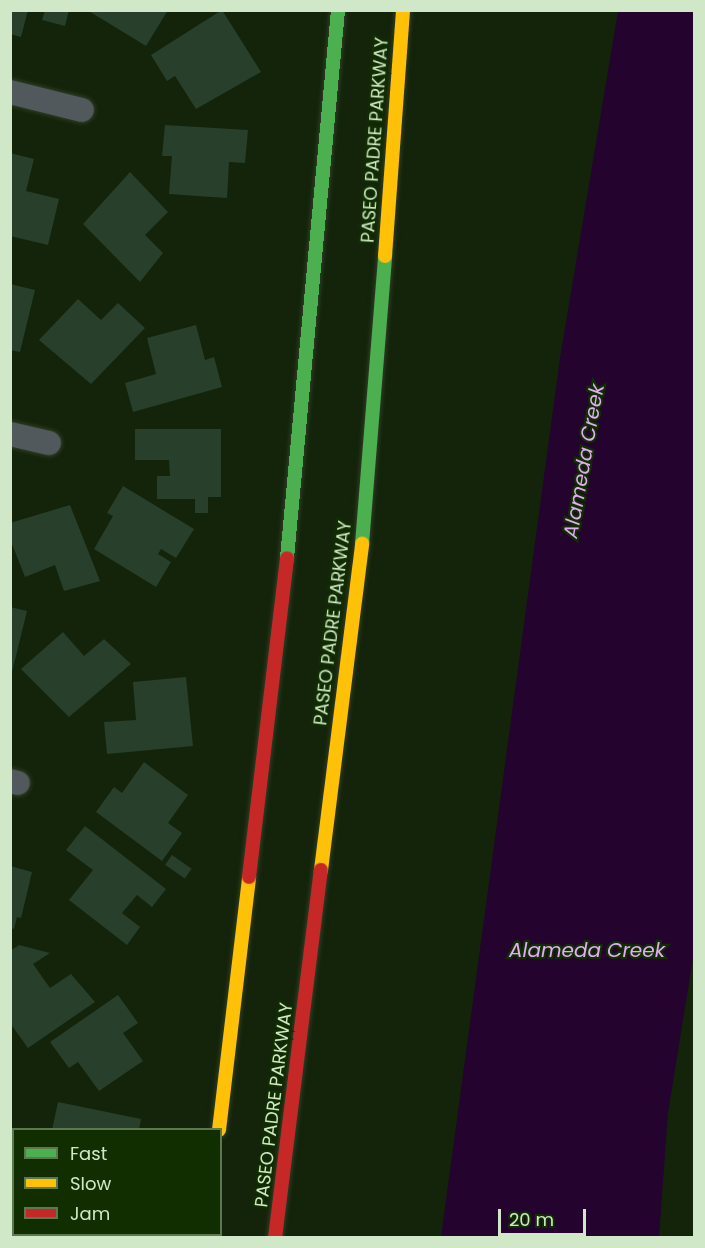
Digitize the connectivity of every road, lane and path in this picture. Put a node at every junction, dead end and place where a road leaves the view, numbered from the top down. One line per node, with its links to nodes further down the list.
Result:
1 (338, 10): 9 (main road)
2 (403, 10): 6 (main road, PASEO PADRE PARKWAY)
3 (415, 58): 6 (main road)
4 (10, 92): 5 (street)
5 (82, 110)
6 (394, 136): 10 (main road, PASEO PADRE PARKWAY)
7 (10, 434): 8 (street)
8 (50, 443)
9 (219, 1128)
10 (275, 1238)

